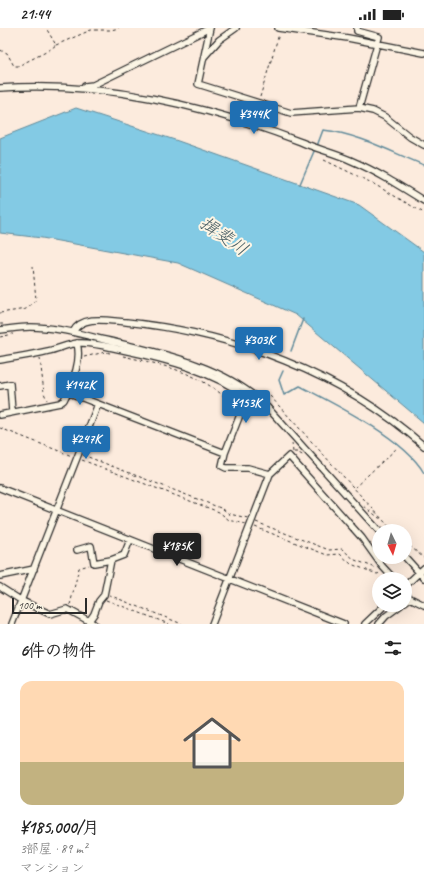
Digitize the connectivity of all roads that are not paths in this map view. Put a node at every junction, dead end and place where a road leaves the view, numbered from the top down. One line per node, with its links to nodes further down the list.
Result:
1 (210, 28): 8 (street); 9 (street)
2 (236, 28): 8 (street)
3 (278, 28): 4 (street)
4 (281, 28): 6 (street)
5 (357, 28): 6 (street)
6 (377, 44): 7 (street); 11 (street)
7 (424, 53)
8 (204, 57): 11 (street)
9 (79, 87): 10 (street); 13 (street)
10 (0, 88)
11 (359, 108): 12 (street)
12 (424, 145)
13 (424, 201)
14 (0, 330): 15 (street)
15 (73, 332): 22 (street); 25 (street)
16 (77, 343): 17 (street); 19 (street); 20 (street)
17 (0, 360)
18 (0, 386): 23 (street)
19 (67, 392): 21 (street); 23 (street)
20 (248, 398): 22 (street); 26 (street)
21 (98, 404): 26 (street); 29 (street)
22 (267, 407): 30 (street)
23 (12, 412): 24 (street)
24 (0, 415)
25 (424, 446)
26 (225, 453): 27 (street)
27 (270, 474): 37 (street); 39 (street)
28 (0, 488): 29 (street)
29 (57, 511): 31 (street); 35 (street)
30 (373, 524)
31 (130, 540): 33 (street); 39 (street)
32 (77, 550): 33 (street)
33 (111, 560): 48 (street)
34 (412, 562): 36 (street)
35 (34, 569): 38 (street); 44 (street)
36 (422, 570): 40 (street); 41 (street)
37 (388, 572)
38 (0, 576)
39 (230, 578): 50 (street); 51 (street)
40 (424, 578)
41 (412, 579)
42 (0, 587): 44 (street)
43 (412, 599): 45 (street)
44 (22, 601): 48 (street); 49 (street)
45 (424, 605)
46 (378, 612): 52 (street)
47 (393, 612): 53 (street)
48 (92, 622)
49 (12, 624)
50 (212, 624)
51 (344, 624)
52 (365, 624)
53 (379, 624)

